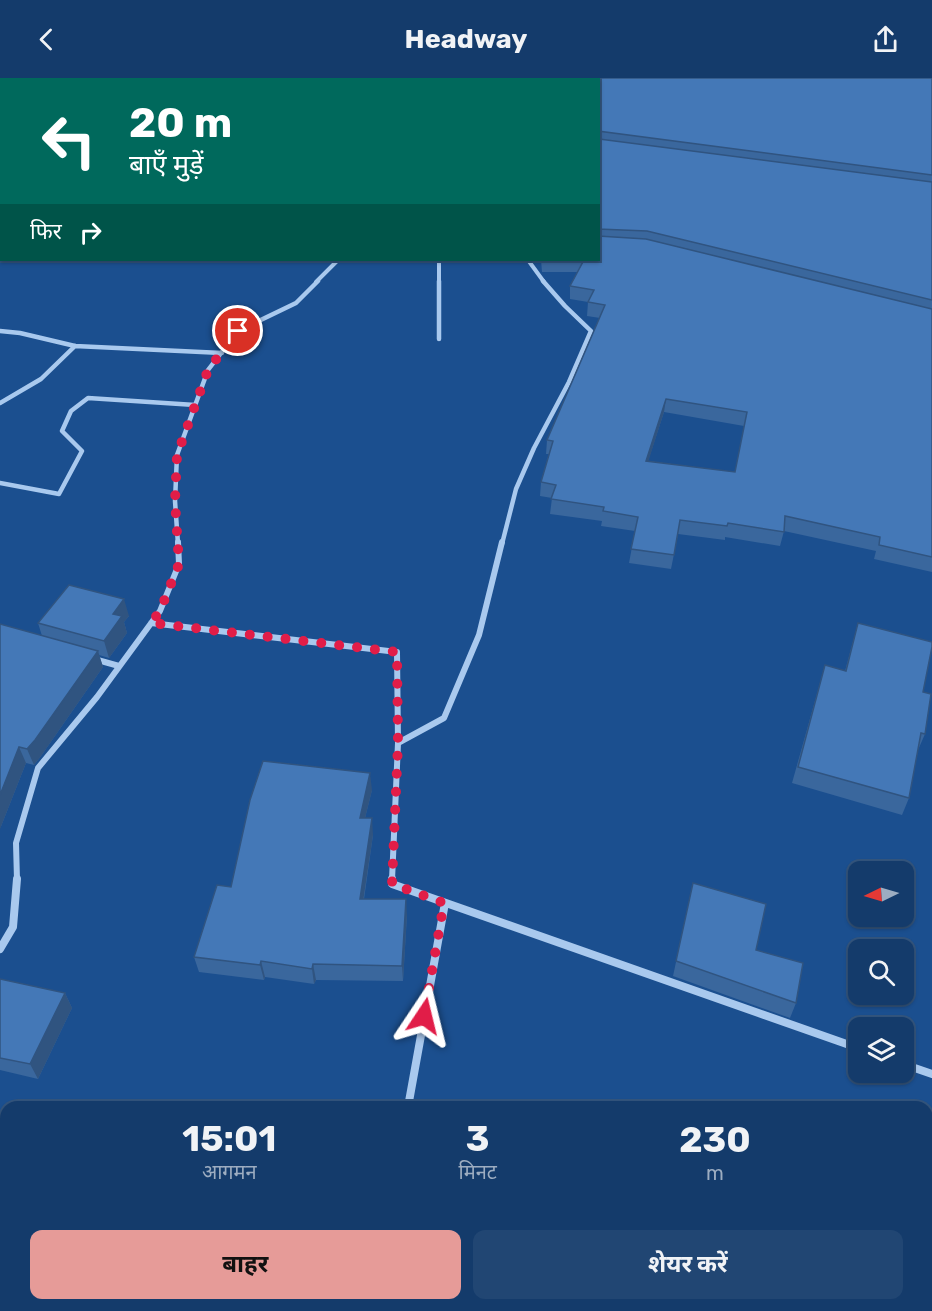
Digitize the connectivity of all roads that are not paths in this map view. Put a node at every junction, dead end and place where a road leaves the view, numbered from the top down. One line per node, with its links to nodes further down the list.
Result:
1 (337, 261): 7 (street)
2 (439, 261): 5 (street)
3 (529, 261): 14 (street)
4 (0, 331): 6 (street)
5 (439, 339)
6 (75, 346): 7 (street); 8 (street)
7 (222, 353): 9 (street)
8 (0, 403)
9 (195, 405): 10 (street); 11 (street)
10 (0, 483)
11 (151, 623): 13 (street); 14 (street)
12 (87, 657): 13 (street)
13 (119, 666): 16 (street)
14 (398, 744): 15 (street)
15 (444, 903): 17 (street); 20 (street)
16 (0, 949)
17 (848, 1044)
18 (914, 1068): 19 (street)
19 (932, 1074)
20 (409, 1101)

